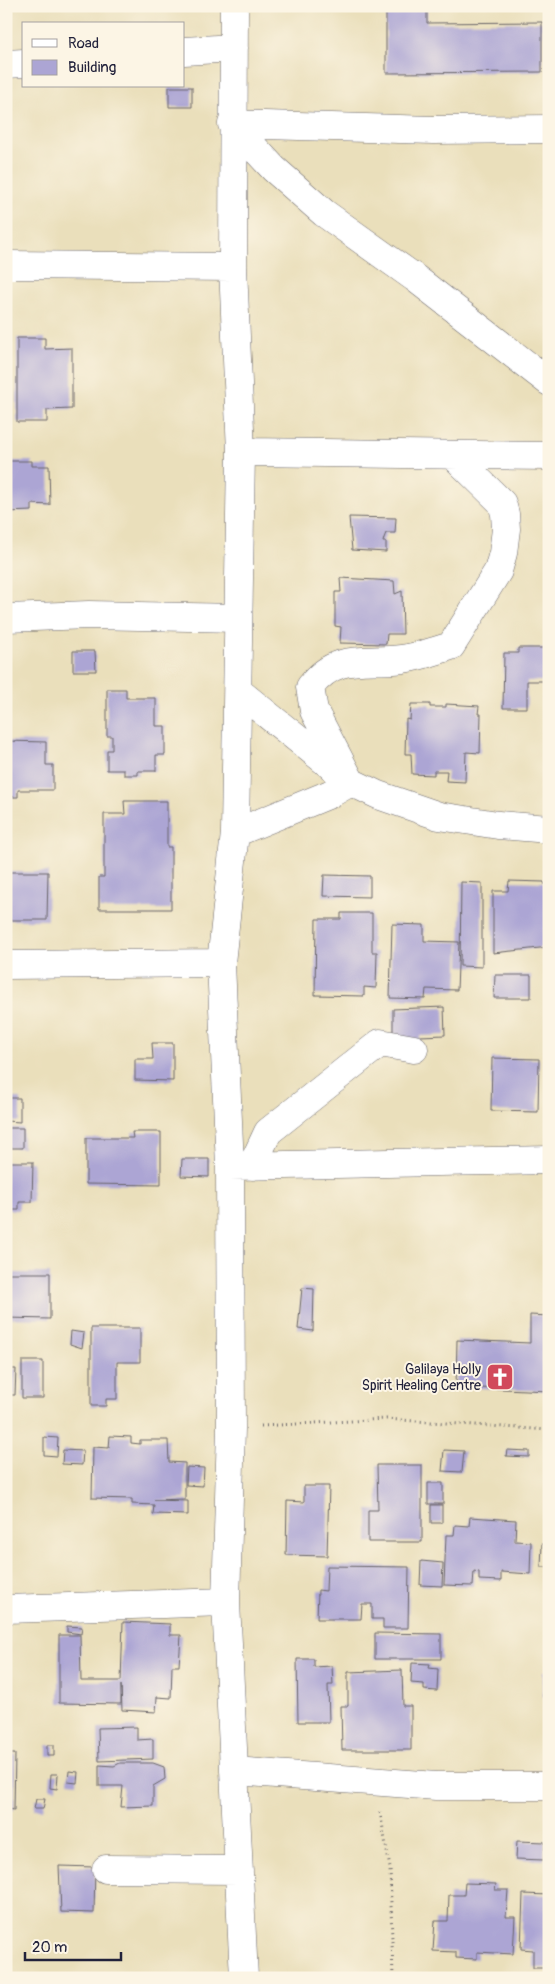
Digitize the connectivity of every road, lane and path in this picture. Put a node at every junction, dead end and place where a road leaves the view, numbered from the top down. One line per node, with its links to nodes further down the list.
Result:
1 (234, 6): 2 (street)
2 (234, 48): 3 (street); 6 (street)
3 (185, 51)
4 (22, 63): 5 (street)
5 (6, 64)
6 (232, 124): 7 (street); 9 (street); 10 (street)
7 (549, 130)
8 (6, 265): 9 (street)
9 (233, 267): 11 (street)
10 (549, 382)
11 (241, 452): 12 (street); 15 (street)
12 (453, 455): 13 (street); 17 (street)
13 (549, 456)
14 (6, 618): 15 (street)
15 (238, 618): 16 (street)
16 (238, 691): 17 (street); 19 (street)
17 (351, 782): 18 (street); 19 (street)
18 (549, 829)
19 (235, 832): 20 (street)
20 (221, 963): 21 (street); 24 (street)
21 (6, 965)
22 (414, 1049): 24 (street)
23 (549, 1160): 24 (street)
24 (241, 1166): 25 (street)
25 (230, 1428): 26 (path); 27 (street)
26 (549, 1430)
27 (226, 1602): 28 (street); 29 (street)
28 (6, 1609)
29 (234, 1771): 30 (street); 33 (street)
30 (374, 1782): 31 (street); 35 (path)
31 (549, 1786)
32 (106, 1869): 33 (street)
33 (239, 1870): 34 (street)
34 (244, 1978)
35 (393, 1978)

